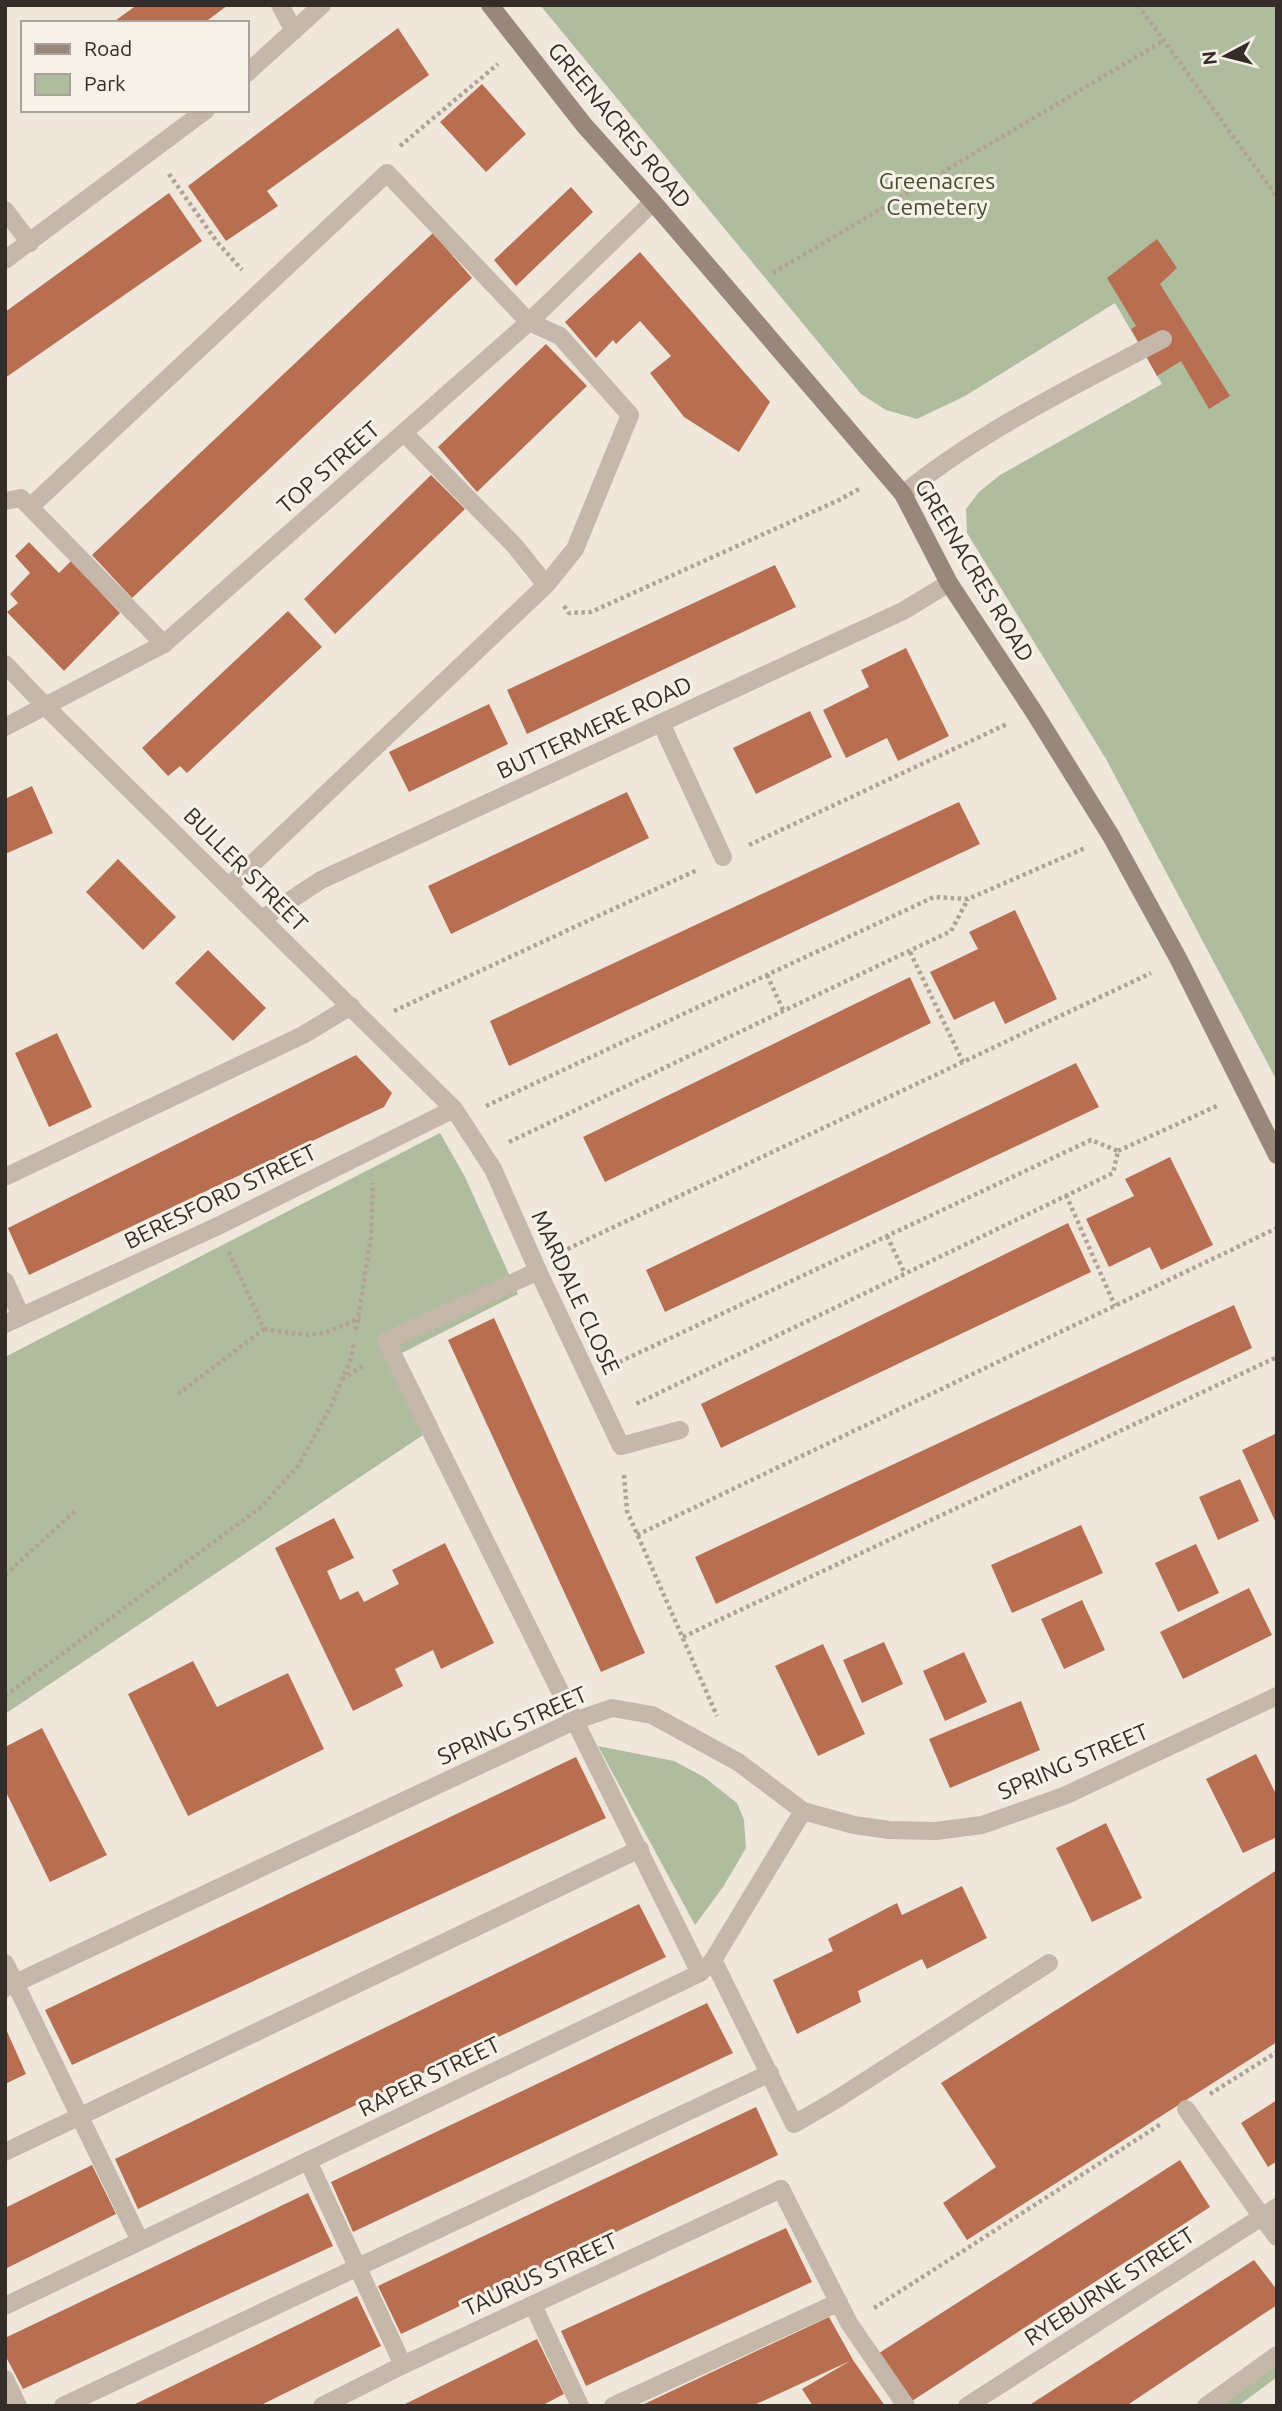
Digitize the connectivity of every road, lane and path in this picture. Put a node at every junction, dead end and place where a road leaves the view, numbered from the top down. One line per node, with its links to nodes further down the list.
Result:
1 (280, 5): 5 (street)
2 (322, 5): 5 (street)
3 (490, 5): 7 (street, GREENACRES ROAD)
4 (1139, 5): 6 (path)
5 (294, 31): 8 (street)
6 (1163, 41): 12 (path); 17 (path)
7 (520, 45): 11 (path); 13 (street, GREENACRES ROAD)
8 (248, 72)
9 (203, 112): 10 (street)
10 (153, 151): 15 (street); 18 (path)
11 (387, 173): 18 (street); 19 (street)
12 (1277, 197)
13 (653, 202): 19 (street, TOP STREET); 22 (street, GREENACRES ROAD)
14 (5, 210): 15 (street)
15 (30, 243): 16 (street)
16 (5, 260)
17 (773, 273)
18 (261, 292): 25 (street)
19 (529, 322): 21 (street, TOP STREET); 27 (street)
20 (1164, 339): 23 (street)
21 (404, 433): 27 (street); 28 (street, TOP STREET)
22 (886, 474): 23 (street, GREENACRES ROAD); 27 (path)
23 (903, 494): 26 (street, GREENACRES ROAD)
24 (5, 501): 25 (street)
25 (30, 508): 28 (street)
26 (949, 583): 31 (street, BUTTERMERE ROAD); 33 (street, GREENACRES ROAD)
27 (547, 585): 35 (street)
28 (164, 644): 30 (street, TOP STREET)
29 (5, 664): 30 (street, BULLER STREET)
30 (46, 707): 32 (street, TOP STREET); 35 (street, BULLER STREET)
31 (661, 723): 34 (street); 37 (street, BUTTERMERE ROAD)
32 (5, 727)
33 (1111, 836): 36 (path); 39 (street, GREENACRES ROAD)
34 (723, 857)
35 (229, 886): 37 (street, BULLER STREET)
36 (968, 899): 38 (path); 40 (path)
37 (261, 919): 41 (street, BULLER STREET)
38 (910, 952): 42 (path); 43 (path)
39 (1179, 960): 43 (path); 44 (street, GREENACRES ROAD)
40 (767, 975): 42 (path); 45 (path)
41 (351, 1006): 45 (street, BULLER STREET); 50 (street)
42 (783, 1012): 48 (path)
43 (963, 1062): 55 (path)
44 (1246, 1093): 47 (path); 49 (street, GREENACRES ROAD)
45 (457, 1114): 46 (street, BERESFORD STREET); 48 (street, MARDALE CLOSE)
46 (374, 1149): 52 (street, BERESFORD STREET); 59 (path)
47 (1118, 1151): 51 (path); 54 (path)
48 (483, 1155): 55 (street, MARDALE CLOSE)
49 (1277, 1155)
50 (5, 1177)
51 (1066, 1195): 56 (path); 58 (path)
52 (218, 1226): 60 (street, BERESFORD STREET); 61 (path)
53 (1277, 1228): 58 (path)
54 (887, 1236): 56 (path); 64 (path)
55 (537, 1268): 62 (street); 64 (street, MARDALE CLOSE)
56 (905, 1274): 67 (path)
57 (5, 1281): 60 (street)
58 (1115, 1306): 71 (path)
59 (358, 1317): 61 (path); 62 (path); 65 (path)
60 (13, 1320)
61 (264, 1329): 66 (path)
62 (386, 1341): 65 (path); 76 (street)
63 (1277, 1357): 73 (path)
64 (589, 1376): 67 (street, MARDALE CLOSE)
65 (341, 1380): 74 (path)
66 (178, 1394)
67 (608, 1417): 69 (street, MARDALE CLOSE)
68 (680, 1430): 69 (street)
69 (621, 1446): 71 (path)
70 (75, 1511): 72 (path)
71 (637, 1535): 73 (path)
72 (5, 1575)
73 (682, 1637): 77 (path)
74 (5, 1696)
75 (1277, 1696): 78 (street, SPRING STREET)
76 (574, 1721): 77 (street, SPRING STREET); 79 (street); 83 (street, SPRING STREET)
77 (738, 1762): 78 (street, SPRING STREET)
78 (803, 1811): 82 (street)
79 (640, 1849): 82 (street); 87 (street)
80 (5, 1963): 83 (street)
81 (1049, 1964): 85 (street)
82 (706, 1966): 85 (street); 89 (street, RAPER STREET)
83 (10, 1986): 87 (street)
84 (1277, 2052): 86 (path)
85 (770, 2073): 93 (street)
86 (1186, 2109): 90 (street); 97 (path)
87 (79, 2117): 88 (street); 92 (street)
88 (5, 2152)
89 (308, 2161): 92 (street, RAPER STREET); 93 (street)
90 (1269, 2212): 91 (street); 107 (street, RYEBURNE STREET)
91 (1277, 2237)
92 (140, 2241): 96 (street, RAPER STREET)
93 (357, 2267): 99 (street); 102 (street)
94 (839, 2302): 95 (street, TAURUS STREET); 97 (street); 105 (street)
95 (533, 2305): 99 (street, TAURUS STREET); 104 (street)
96 (5, 2306)
97 (849, 2323): 106 (street)
98 (1277, 2355): 108 (street)
99 (403, 2365): 103 (street, TAURUS STREET)
100 (5, 2379): 101 (street)
101 (19, 2406)
102 (63, 2406)
103 (321, 2406)
104 (580, 2406)
105 (613, 2406)
106 (906, 2406)
107 (967, 2406)
108 (1206, 2406)

